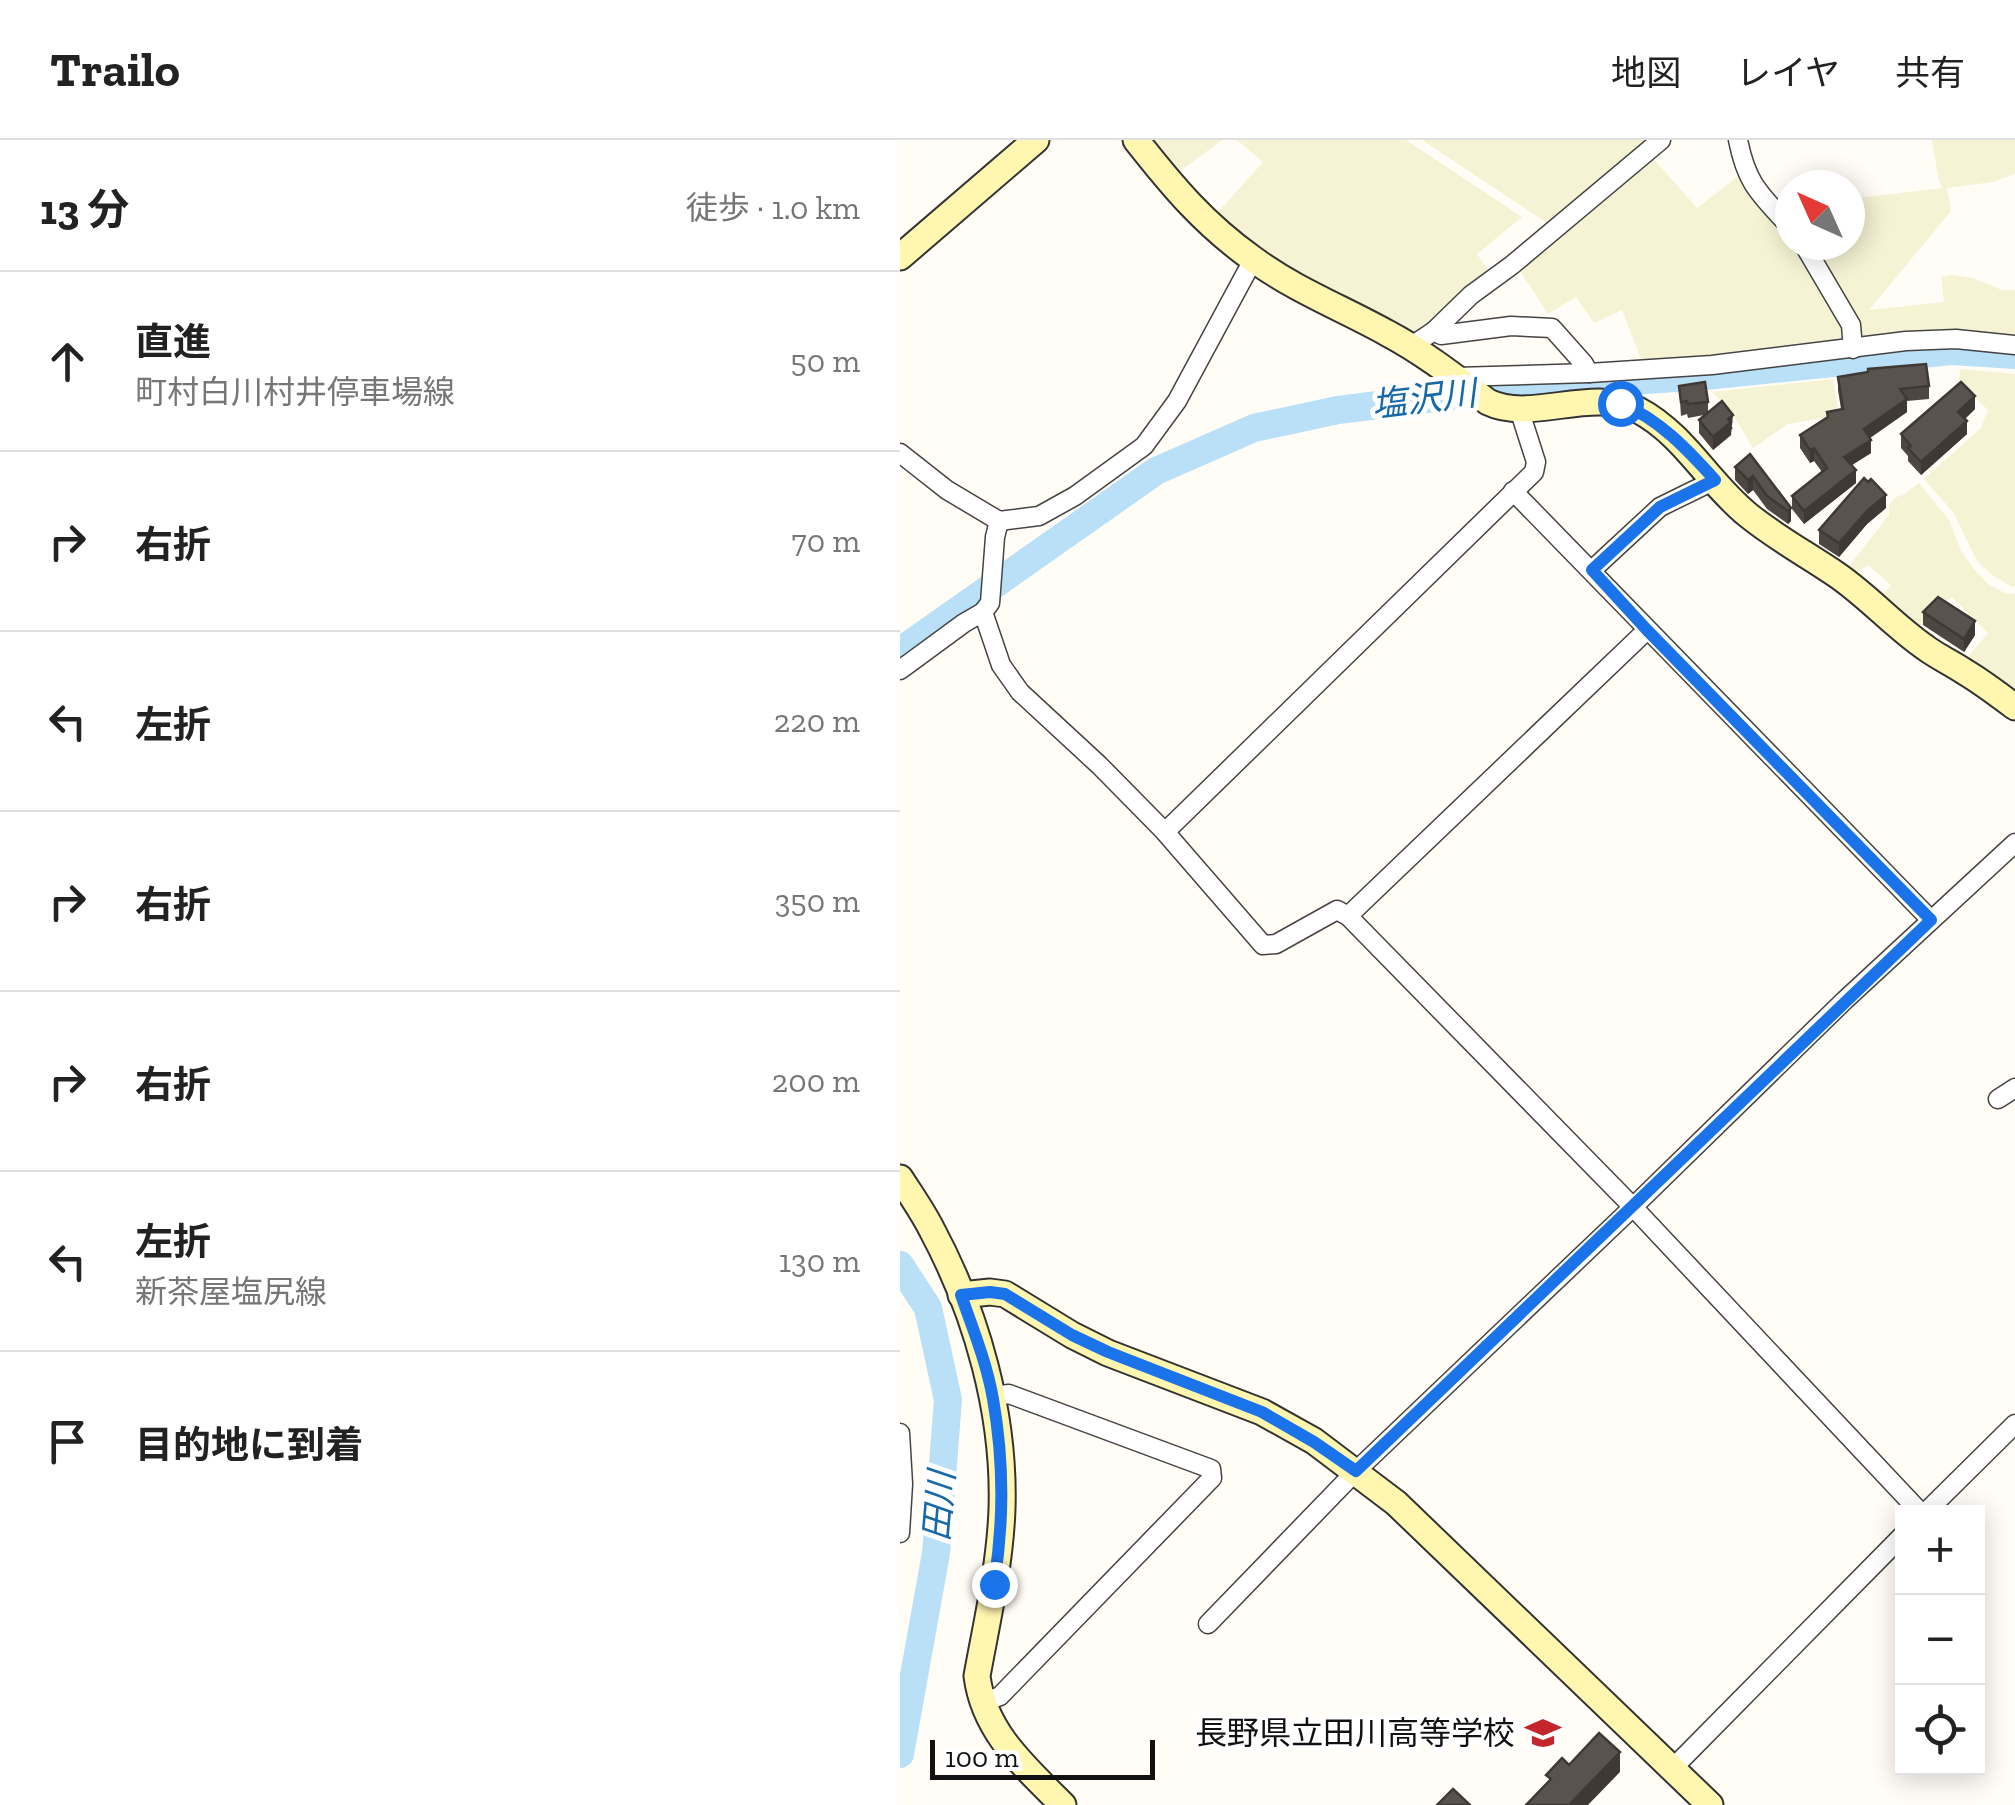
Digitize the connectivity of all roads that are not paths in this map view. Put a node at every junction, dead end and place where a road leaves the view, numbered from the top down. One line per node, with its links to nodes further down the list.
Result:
1 (1036, 140): 6 (main road)
2 (1136, 140): 7 (main road)
3 (1661, 140): 9 (street)
4 (1738, 140): 5 (street)
5 (1775, 212)
6 (900, 258)
7 (1254, 260): 11 (main road); 19 (street)
8 (1813, 260): 12 (street)
9 (1434, 331): 11 (street); 13 (street)
10 (2015, 345): 12 (street)
11 (1410, 347): 14 (main road)
12 (1853, 349): 13 (street)
13 (1589, 373): 14 (street)
14 (1458, 379): 15 (main road)
15 (1519, 409): 17 (main road); 18 (street)
16 (900, 453): 19 (street)
17 (1715, 480): 20 (street); 24 (main road)
18 (1513, 491): 20 (street); 25 (street)
19 (997, 529): 21 (street)
20 (1592, 570): 22 (street)
21 (987, 607): 23 (street); 25 (street)
22 (1647, 630): 27 (street); 28 (street)
23 (900, 670)
24 (2015, 707)
25 (1165, 832): 27 (street)
26 (2015, 843): 28 (street)
27 (1348, 916): 32 (street)
28 (1931, 920): 32 (street)
29 (2015, 1088): 30 (street)
30 (1998, 1100)
31 (900, 1178): 33 (main road)
32 (1633, 1206): 37 (street); 38 (street)
33 (961, 1295): 34 (main road); 37 (main road)
34 (993, 1396): 43 (main road); 43 (street)
35 (2015, 1424): 39 (street)
36 (900, 1433): 40 (street)
37 (1356, 1471): 42 (street); 44 (main road)
38 (1916, 1505)
39 (1930, 1505)
40 (900, 1534)
41 (1895, 1543): 44 (street)
42 (1208, 1624)
43 (983, 1703): 45 (main road)
44 (1672, 1769): 46 (main road)
45 (1064, 1805)
46 (1710, 1805)

